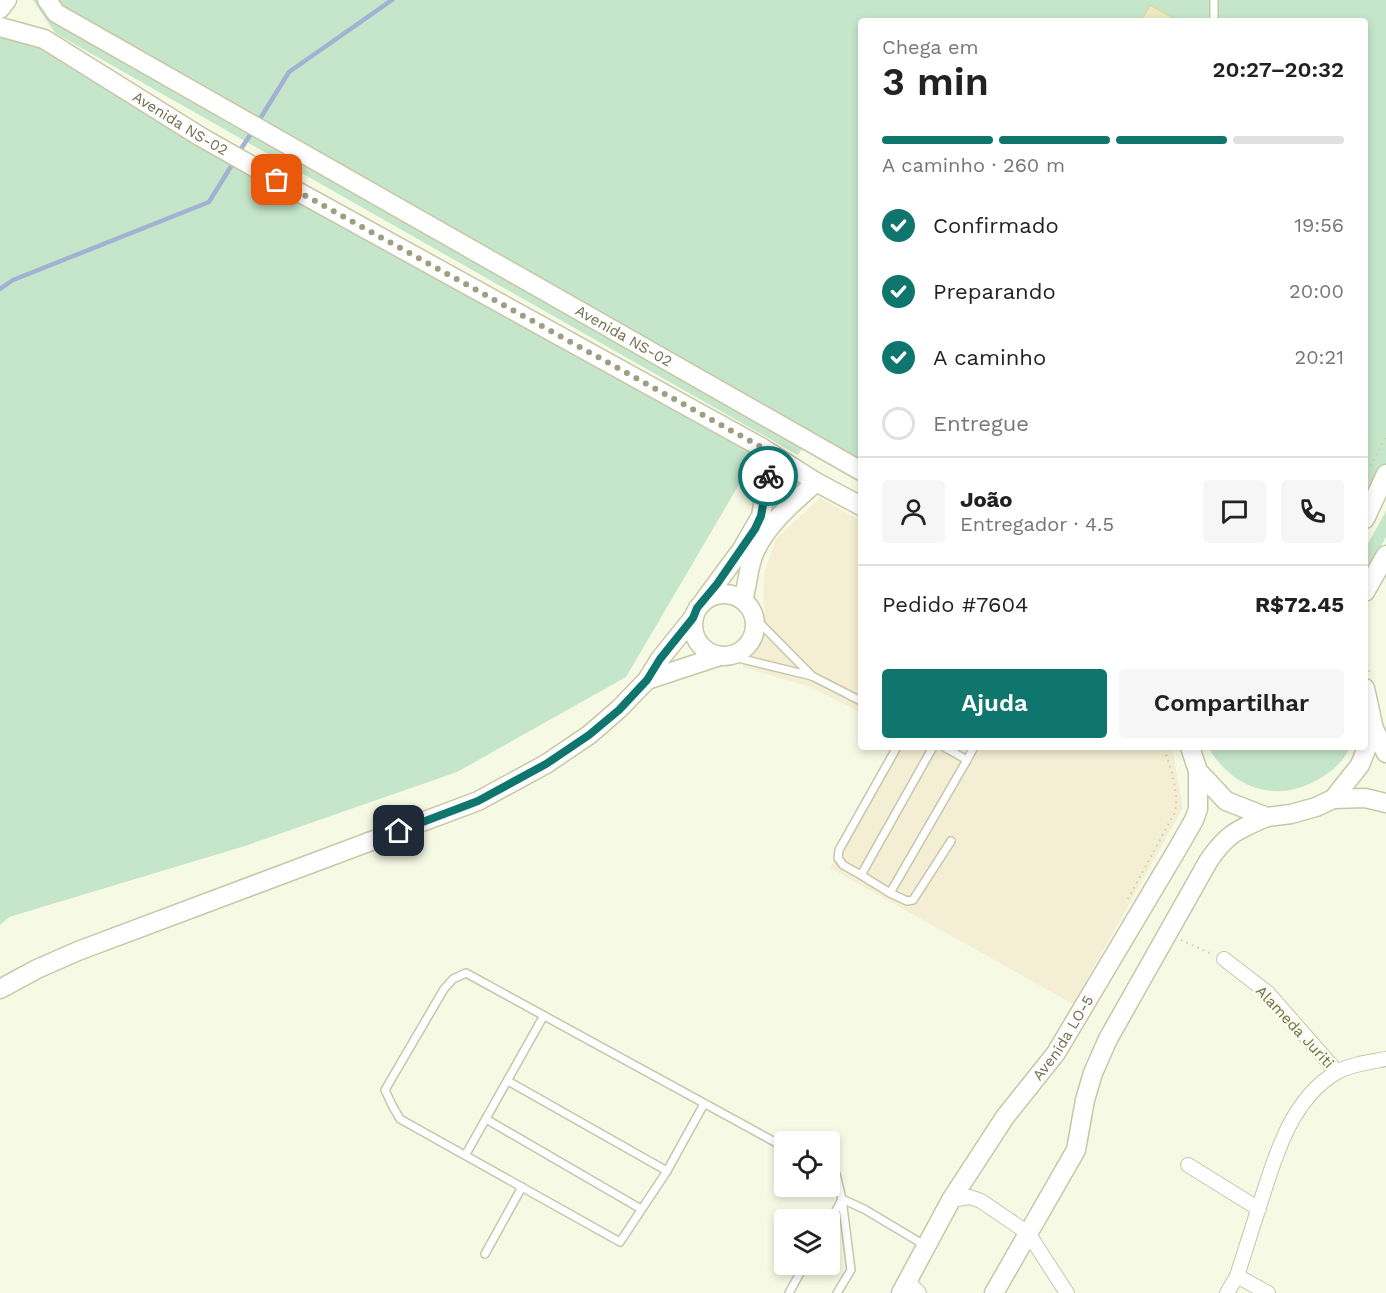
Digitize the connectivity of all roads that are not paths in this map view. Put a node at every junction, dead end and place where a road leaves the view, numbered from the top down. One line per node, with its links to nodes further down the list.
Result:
1 (7, 0): 4 (street)
2 (47, 0): 8 (street, Avenida NS-02)
3 (1215, 0): 5 (lane)
4 (0, 9)
5 (1214, 18)
6 (0, 27): 7 (street, Avenida NS-02)
7 (772, 454): 10 (street, Avenida NS-02); 15 (street)
8 (858, 469)
9 (1378, 472): 12 (street)
10 (816, 482): 11 (street, Avenida NS-02); 16 (street)
11 (858, 504)
12 (1368, 508)
13 (1386, 555): 14 (street)
14 (1368, 587)
15 (705, 600): 16 (street); 18 (street)
16 (743, 600): 17 (street)
17 (754, 617): 19 (street); 20 (lane)
18 (693, 618): 19 (street); 21 (street)
19 (725, 656): 20 (lane); 21 (street)
20 (812, 676): 22 (lane)
21 (647, 680): 42 (street)
22 (858, 699)
23 (1368, 702): 24 (street)
24 (1374, 729): 25 (street); 32 (street)
25 (1368, 744)
26 (895, 750): 39 (lane)
27 (931, 750): 39 (lane)
28 (949, 750): 33 (lane)
29 (972, 750): 33 (lane)
30 (1191, 750): 34 (street)
31 (1366, 750): 35 (street)
32 (1386, 753)
33 (967, 760): 40 (lane)
34 (1198, 771): 37 (street); 56 (street, Avenida LO-5)
35 (1333, 799): 36 (street); 37 (street)
36 (1386, 803)
37 (1267, 817): 60 (street)
38 (951, 841): 40 (lane)
39 (861, 875): 40 (lane)
40 (890, 893)
41 (1224, 960): 45 (street, Alameda Juriti)
42 (0, 989)
43 (543, 1017): 46 (lane); 47 (lane); 50 (lane)
44 (1386, 1059): 45 (street)
45 (1337, 1072): 59 (street)
46 (508, 1081): 48 (lane); 52 (lane)
47 (704, 1104): 49 (lane); 52 (lane)
48 (486, 1119): 50 (lane); 57 (lane)
49 (774, 1142)
50 (466, 1154): 53 (lane)
51 (1188, 1165): 59 (street)
52 (667, 1171): 57 (lane)
53 (522, 1186): 57 (lane); 62 (lane)
54 (840, 1191): 55 (lane)
55 (842, 1199): 58 (lane); 61 (lane); 67 (lane)
56 (951, 1200): 60 (street); 61 (street, Avenida LO-5)
57 (641, 1209)
58 (837, 1209)
59 (1258, 1209): 64 (street)
60 (1028, 1233): 68 (street); 69 (street)
61 (926, 1246): 65 (street, Avenida LO-5)
62 (485, 1254)
63 (799, 1275): 66 (lane)
64 (1237, 1276): 70 (street); 71 (street)
65 (909, 1289)
66 (789, 1293)
67 (837, 1293)
68 (994, 1293)
69 (1067, 1293)
70 (1227, 1293)
71 (1268, 1293)

